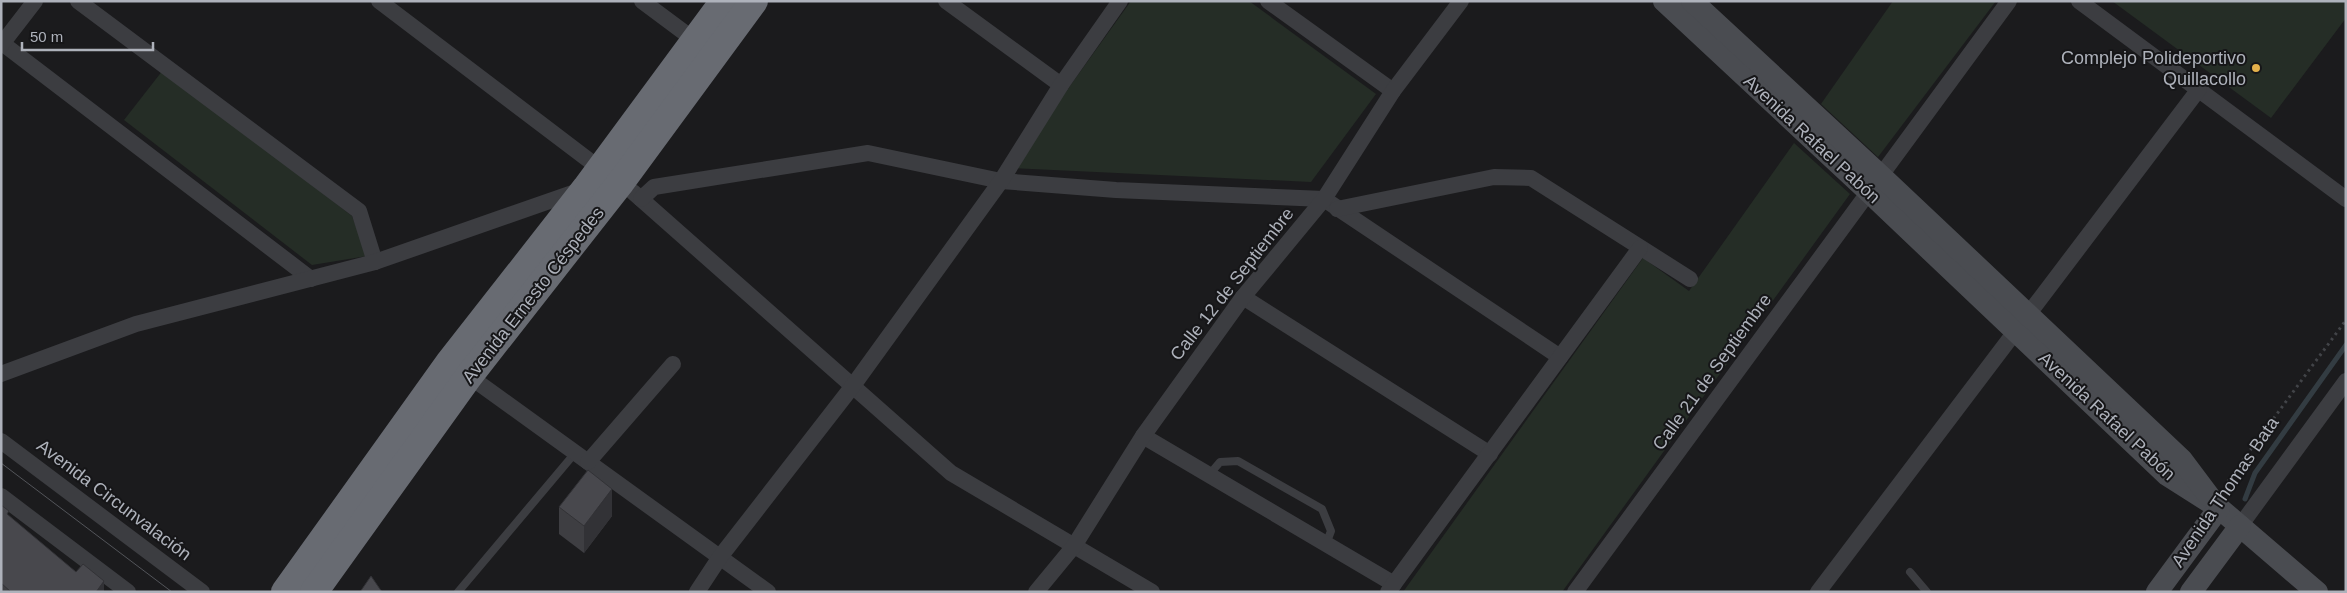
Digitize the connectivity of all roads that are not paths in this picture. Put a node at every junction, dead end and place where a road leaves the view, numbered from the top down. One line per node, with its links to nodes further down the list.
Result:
1 (35, 1): 15 (street)
2 (78, 1): 27 (street)
3 (380, 1): 22 (street)
4 (642, 1): 16 (street)
5 (724, 1): 16 (highway, Avenida Ernesto Céspedes)
6 (754, 1): 16 (highway, Avenida Ernesto Céspedes)
7 (946, 1): 17 (street)
8 (1120, 1): 17 (street)
9 (1268, 1): 19 (street)
10 (1461, 1): 19 (street, Calle 12 de Septiembre)
11 (1664, 1): 21 (main road, Avenida Rafael Pabón)
12 (1692, 1): 21 (main road, Avenida Rafael Pabón)
13 (2009, 1): 21 (street, Calle 21 de Septiembre)
14 (2079, 1): 18 (street)
15 (2, 44): 28 (street)
16 (705, 48): 22 (highway, Avenida Ernesto Céspedes)
17 (1061, 85): 20 (street)
18 (2199, 89): 24 (street); 31 (street)
19 (1393, 91): 23 (street, Calle 12 de Septiembre)
20 (1001, 181): 22 (street); 23 (street); 37 (street)
21 (1875, 184): 31 (main road, Avenida Rafael Pabón); 60 (street, Calle 21 de Septiembre)
22 (612, 185): 27 (street); 34 (highway, Avenida Ernesto Céspedes); 34 (highway, Avenida Ernesto Céspedes); 37 (street)
23 (1324, 199): 25 (street); 30 (street, Calle 12 de Septiembre)
24 (2346, 199)
25 (1337, 209): 26 (street); 32 (street)
26 (1640, 248): 29 (street); 32 (street)
27 (375, 262): 28 (street)
28 (311, 279): 35 (street)
29 (1690, 279)
30 (1243, 297): 38 (street, Calle 12 de Septiembre); 40 (street)
31 (2021, 324): 44 (main road, Avenida Rafael Pabón); 61 (street)
32 (1560, 356): 40 (street)
33 (673, 364): 41 (street)
34 (459, 369): 41 (street); 53 (highway, Avenida Ernesto Céspedes); 54 (highway, Avenida Ernesto Céspedes)
35 (1, 374)
36 (2346, 381): 45 (street, Avenida Thomas Bata)
37 (852, 387): 47 (street); 48 (street)
38 (1143, 436): 42 (street); 47 (street, Calle 12 de Septiembre)
39 (1, 441): 52 (street, Avenida Circunvalación)
40 (1490, 454): 50 (street)
41 (582, 458): 48 (street); 55 (lane)
42 (1209, 475): 46 (street); 46 (lane)
43 (1, 496): 51 (street)
44 (2219, 508): 45 (main road, Avenida Rafael Pabón); 63 (main road, Avenida Thomas Bata)
45 (2240, 526): 64 (main road, Avenida Thomas Bata); 65 (main road, Avenida Rafael Pabón)
46 (1326, 544): 50 (street)
47 (1074, 546): 58 (street, Calle 12 de Septiembre); 59 (street)
48 (720, 557): 56 (street); 57 (street)
49 (1910, 572): 62 (lane)
50 (1391, 588)
51 (128, 592)
52 (202, 592)
53 (285, 592)
54 (314, 592)
55 (458, 592)
56 (697, 592)
57 (768, 592)
58 (1036, 592)
59 (1152, 592)
60 (1575, 592)
61 (1818, 592)
62 (1927, 592)
63 (2157, 592)
64 (2191, 592)
65 (2317, 592)

